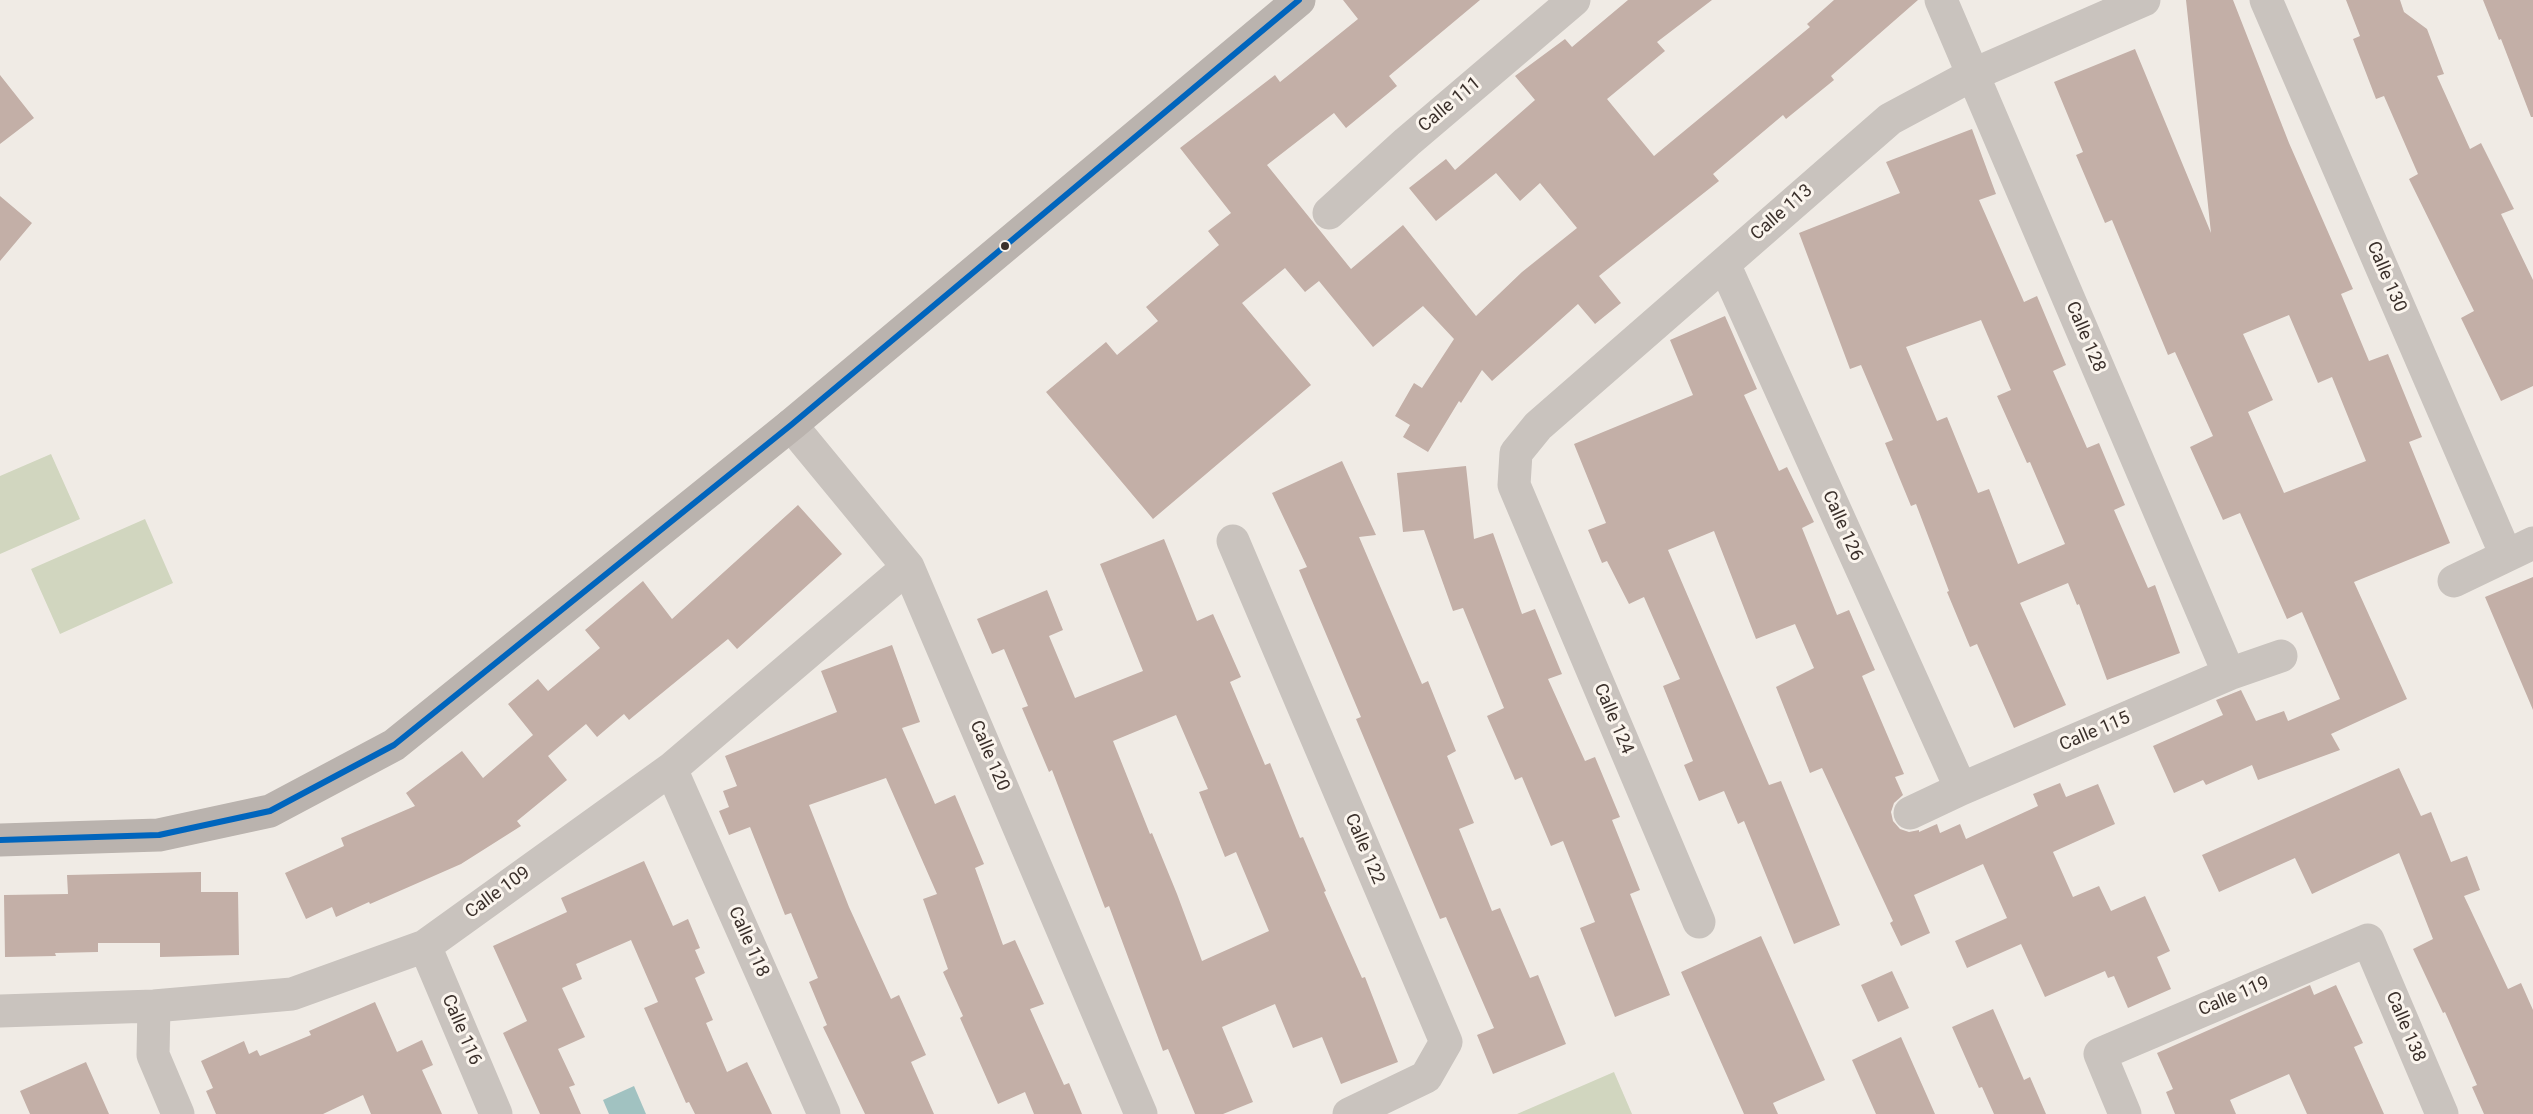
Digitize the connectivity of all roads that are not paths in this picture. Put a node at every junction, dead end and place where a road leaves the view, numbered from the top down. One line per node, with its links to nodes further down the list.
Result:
1 (1299, 0): 9 (street)
2 (1574, 0): 7 (street, Calle 111)
3 (1941, 0): 6 (street, Calle 128)
4 (2144, 0): 6 (street, Calle 113)
5 (2266, 0): 12 (street, Calle 130)
6 (1972, 75): 8 (street, Calle 113); 16 (street, Calle 128)
7 (1329, 213)
8 (1724, 264): 10 (street, Calle 113); 18 (street, Calle 126)
9 (791, 425): 13 (street, Calle 120); 20 (street)
10 (1528, 516): 21 (street, Calle 124)
11 (1233, 541): 30 (street, Calle 122)
12 (2520, 549): 14 (street)
13 (908, 567): 17 (street, Calle 109); 29 (street, Calle 120)
14 (2454, 581)
15 (2281, 656): 16 (street, Calle 115)
16 (2229, 675): 18 (street, Calle 115)
17 (671, 769): 23 (street, Calle 109); 28 (street, Calle 118)
18 (1961, 789): 19 (street, Calle 115)
19 (1910, 813)
20 (0, 840)
21 (1699, 922)
22 (2368, 940): 31 (street, Calle 119); 32 (street, Calle 138)
23 (425, 946): 24 (street, Calle 109); 27 (street, Calle 116)
24 (154, 1006): 25 (street, Calle 109); 26 (street)
25 (0, 1011)
26 (178, 1114)
27 (496, 1114)
28 (824, 1114)
29 (1142, 1114)
30 (1349, 1114)
31 (2125, 1114)
32 (2442, 1114)

